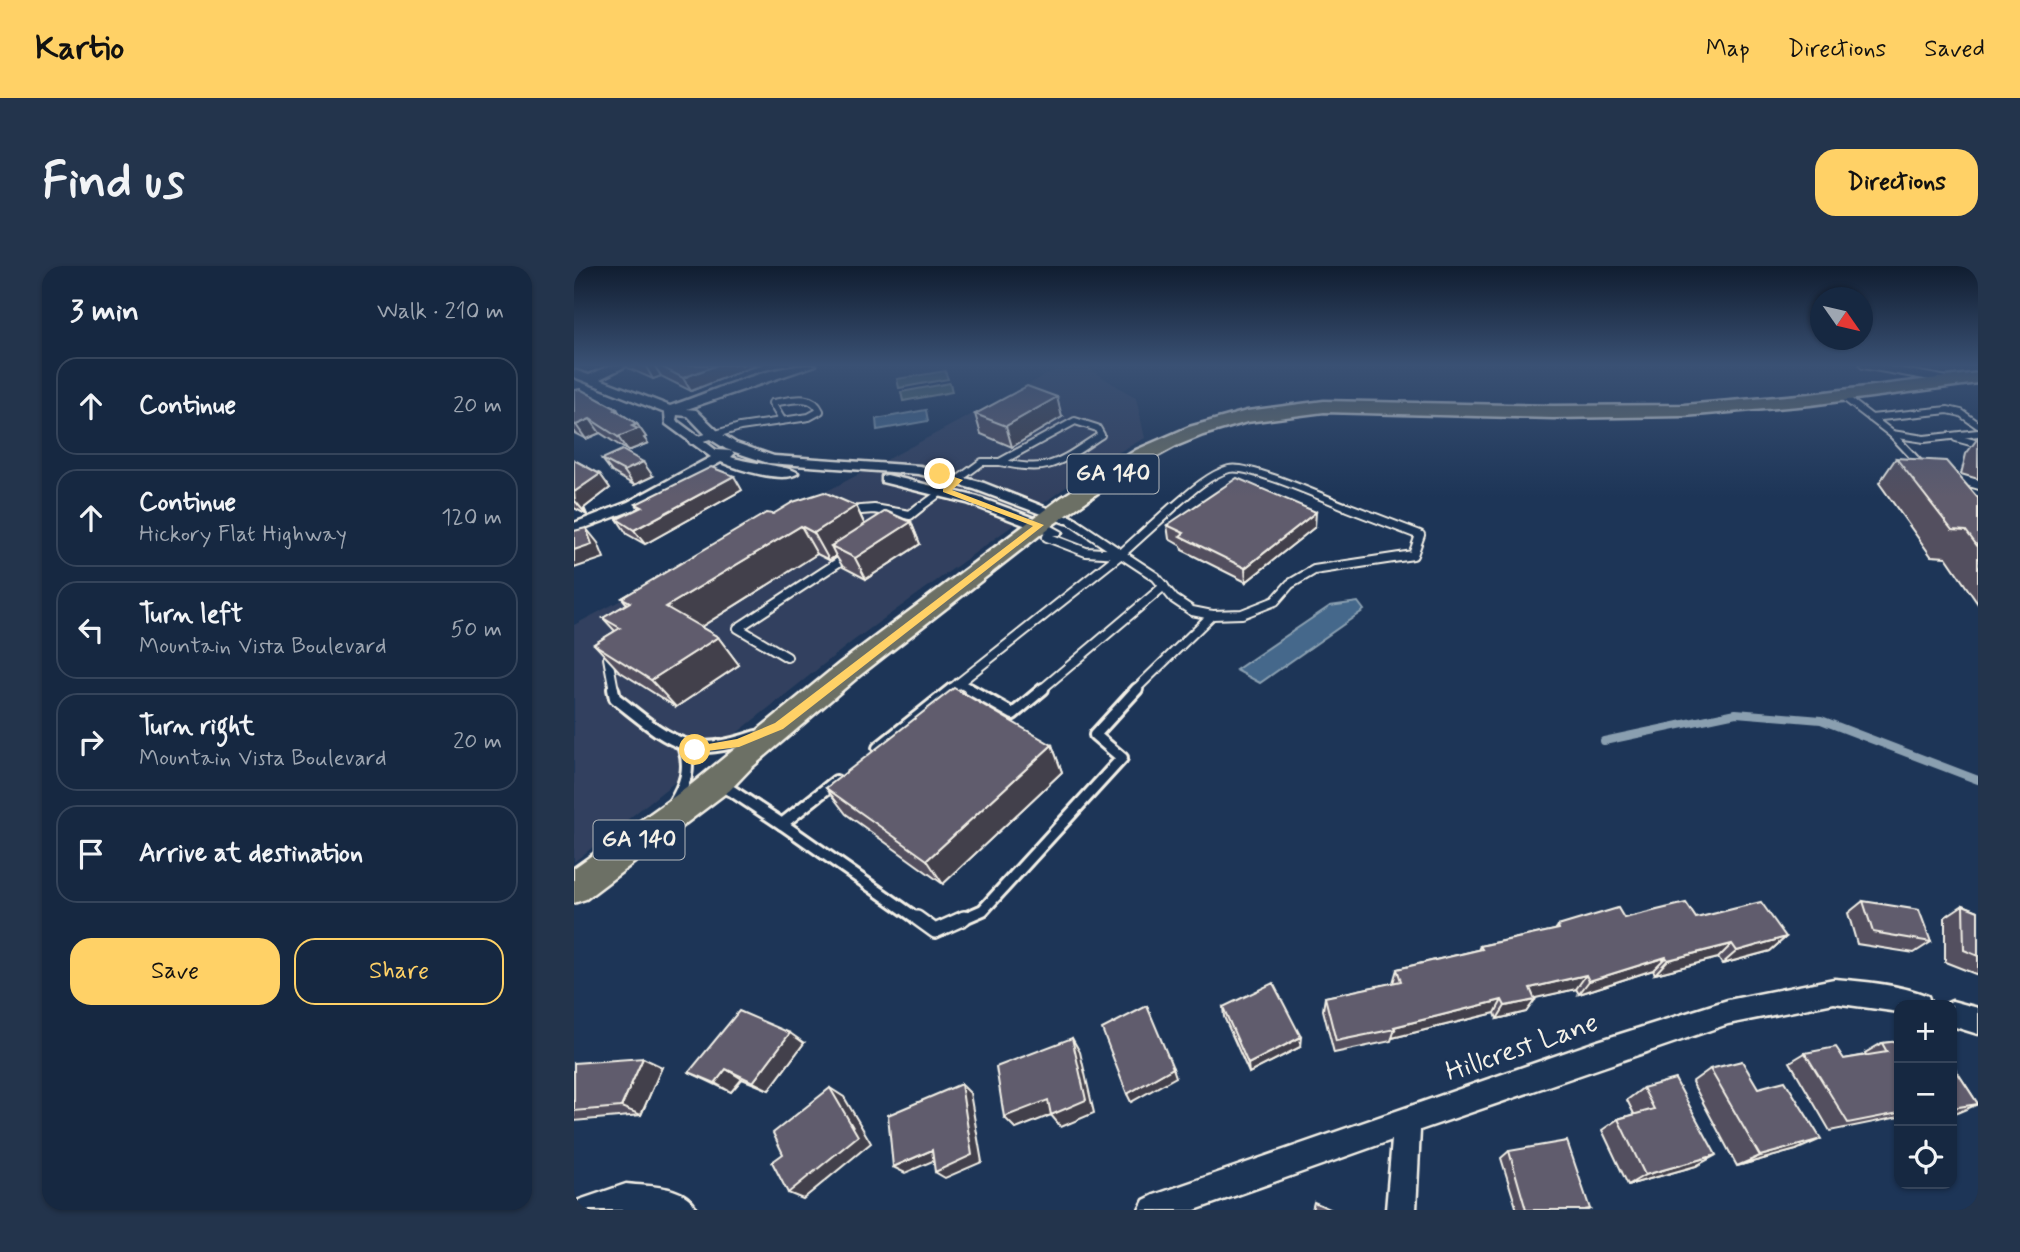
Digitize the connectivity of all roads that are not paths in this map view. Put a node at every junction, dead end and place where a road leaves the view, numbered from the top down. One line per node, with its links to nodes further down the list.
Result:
1 (666, 409): 9 (street)
2 (676, 409): 9 (street)
3 (775, 409): 11 (lane)
4 (819, 409): 11 (lane)
5 (1377, 409): 30 (main road, GA 140)
6 (1500, 409): 7 (main road, GA 140)
7 (1673, 409)
8 (1859, 409): 10 (lane)
9 (671, 411): 15 (street); 17 (street)
10 (1871, 418): 12 (lane); 14 (lane)
11 (782, 420): 15 (lane)
12 (1978, 425)
13 (1978, 433): 16 (lane)
14 (1892, 434): 16 (lane); 22 (lane)
15 (714, 435): 17 (lane); 19 (street)
16 (1949, 436): 18 (lane)
17 (692, 441): 20 (street)
18 (1978, 444)
19 (739, 449): 20 (street); 23 (street)
20 (719, 458): 24 (street); 31 (street)
21 (1000, 462): 21 (lane); 23 (lane)
22 (1934, 478)
23 (959, 480): 24 (lane); 30 (street)
24 (946, 490): 28 (lane); 30 (street)
25 (1978, 494): 26 (lane)
26 (1964, 500)
27 (842, 512): 28 (lane)
28 (910, 515): 29 (lane)
29 (899, 523)
30 (1053, 525): 33 (lane); 33 (lane); 39 (main road, GA 140); 43 (main road, GA 140)
31 (574, 528)
32 (853, 553): 37 (lane)
33 (1121, 554): 34 (lane); 35 (lane); 38 (lane)
34 (1164, 586): 35 (lane); 38 (lane)
35 (1212, 615): 44 (lane)
36 (622, 642): 40 (lane)
37 (787, 657)
38 (959, 683): 41 (lane)
39 (779, 726): 40 (lane); 43 (main road, GA 140)
40 (684, 748): 45 (lane)
41 (865, 758)
42 (845, 774): 44 (lane)
43 (709, 788): 44 (lane); 45 (main road, GA 140)
44 (782, 824)
45 (655, 828): 46 (main road, GA 140)
46 (574, 888)
47 (1898, 1000): 50 (street, Hillcrest Lane)
48 (1957, 1015): 49 (street)
49 (1978, 1021)
50 (1407, 1121): 53 (street, Hillcrest Lane); 54 (street)
51 (589, 1210): 52 (street)
52 (682, 1210)
53 (1154, 1210)
54 (1401, 1210)

